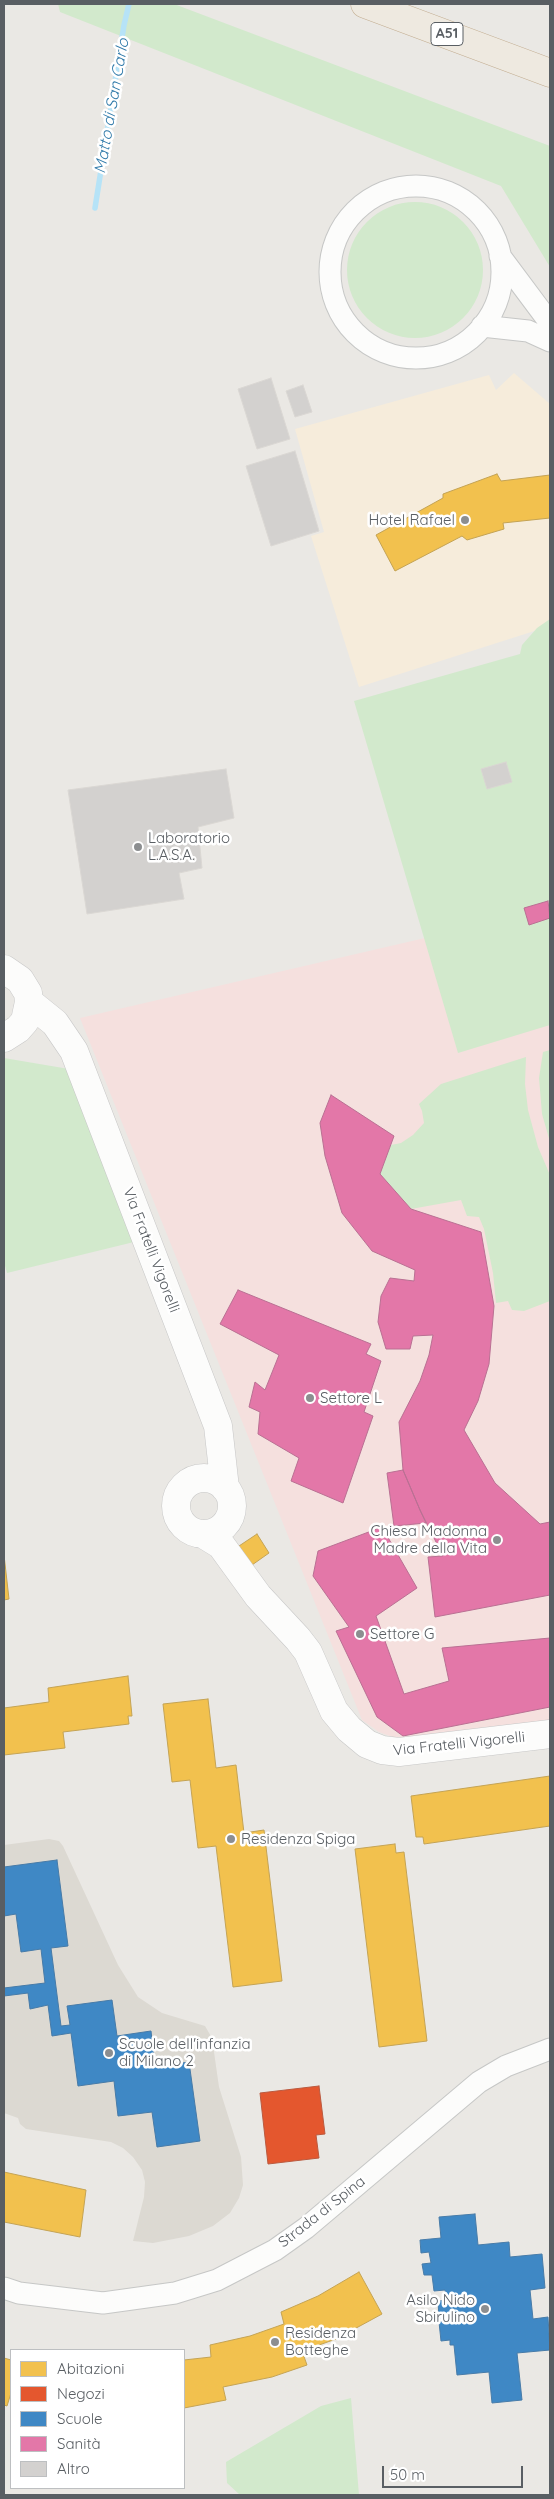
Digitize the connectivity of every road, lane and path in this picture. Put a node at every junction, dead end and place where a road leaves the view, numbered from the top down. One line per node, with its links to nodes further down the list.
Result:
1 (365, 4): 2 (highway, A51)
2 (540, 69): 3 (highway)
3 (550, 85)
4 (500, 256): 5 (street); 6 (street); 6 (street)
5 (550, 323)
6 (482, 326): 7 (street)
7 (550, 341)
8 (4, 970): 9 (street)
9 (29, 1002): 10 (street); 11 (street, Via Fratelli Vigorelli)
10 (7, 1036): 11 (street)
11 (76, 1057): 12 (street, Via Fratelli Vigorelli)
12 (220, 1445): 13 (street); 14 (street, Via Fratelli Vigorelli)
13 (198, 1479): 14 (street); 15 (street)
14 (225, 1488): 15 (street)
15 (214, 1528): 16 (street, Via Fratelli Vigorelli)
16 (550, 1734)
17 (550, 2048): 18 (street, Strada di Spina)
18 (4, 2288)

